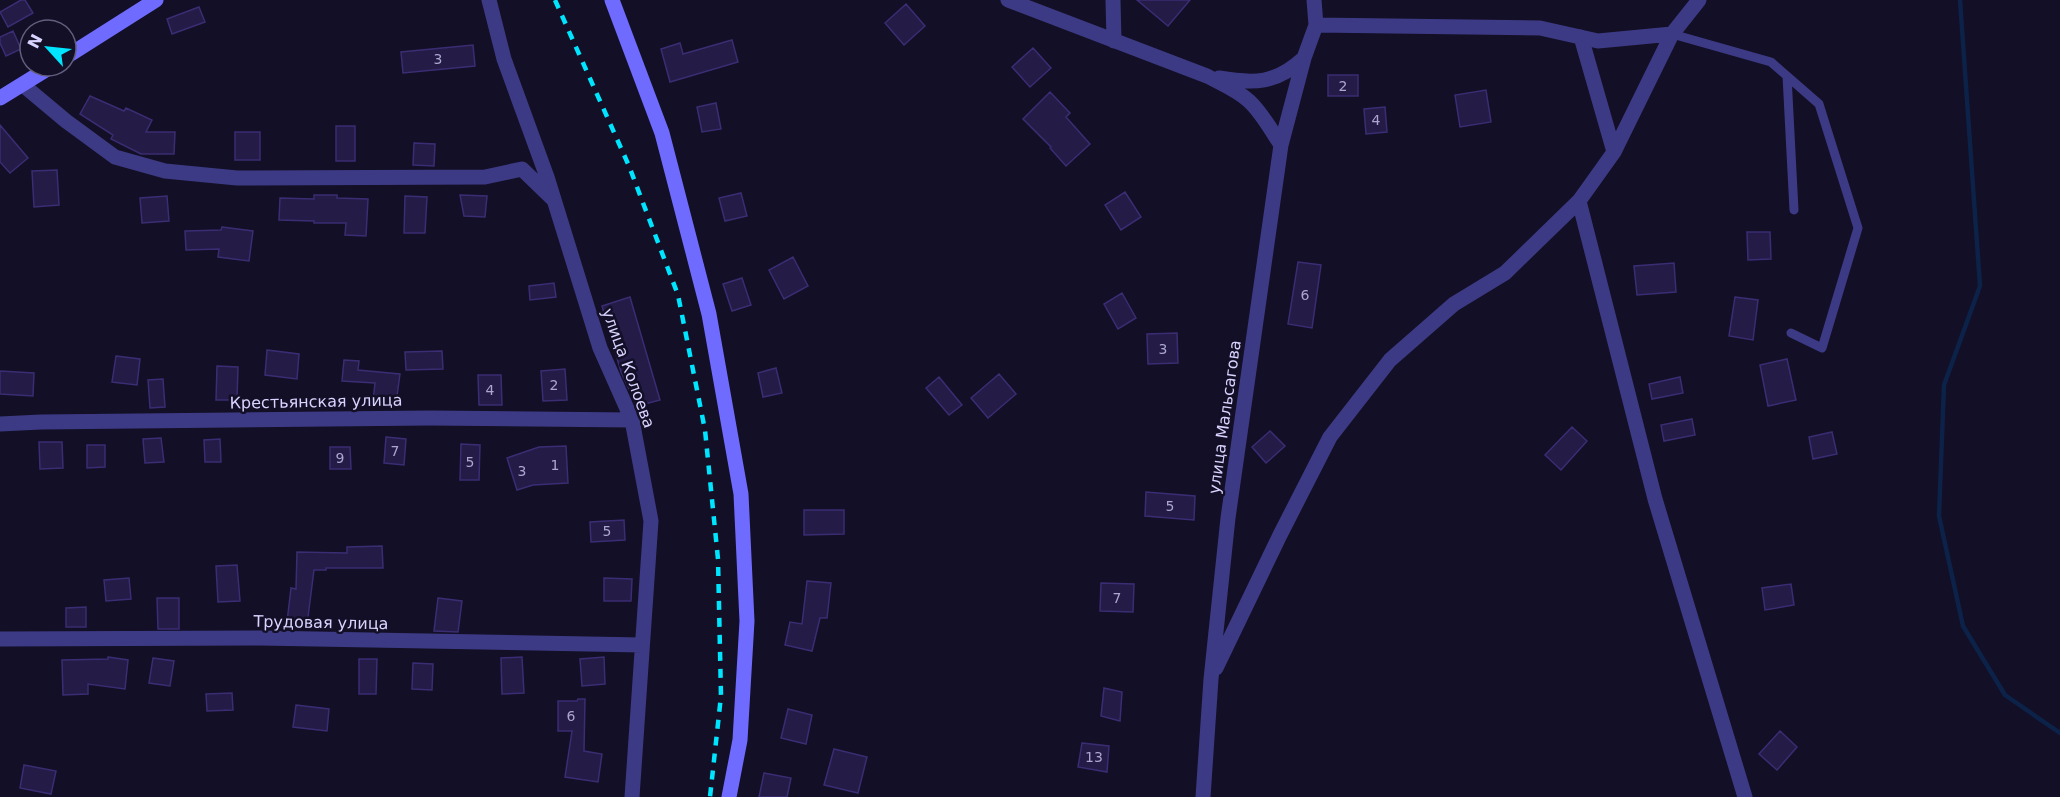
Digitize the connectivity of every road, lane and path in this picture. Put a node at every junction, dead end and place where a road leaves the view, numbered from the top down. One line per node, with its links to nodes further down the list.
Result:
1 (156, 0): 12 (street)
2 (489, 0): 21 (street, улица Колоева)
3 (612, 0): 31 (street)
4 (1008, 0): 11 (street)
5 (1113, 0): 11 (street)
6 (1314, 0): 8 (street)
7 (1699, 0): 9 (street)
8 (1316, 25): 10 (street); 13 (street, улица Мальсагова)
9 (1672, 34): 10 (street); 15 (lane); 20 (street)
10 (1581, 37): 20 (street)
11 (1114, 41): 14 (street)
12 (78, 49)
13 (1304, 58): 14 (street); 19 (street, улица Мальсагова)
14 (1208, 76): 19 (street)
15 (1787, 76): 23 (lane); 24 (lane)
16 (34, 78): 17 (street)
17 (23, 85): 18 (street); 21 (street)
18 (0, 98)
19 (1281, 145): 29 (street, улица Мальсагова)
20 (1614, 152): 22 (street)
21 (554, 201): 25 (street, улица Колоева)
22 (1578, 201): 29 (street); 33 (street)
23 (1794, 210)
24 (1791, 333)
25 (632, 420): 26 (street, Крестьянская улица); 28 (street, улица Колоева)
26 (0, 424)
27 (0, 639): 28 (street, Трудовая улица)
28 (642, 645): 30 (street, улица Колоева)
29 (1211, 679): 32 (street, улица Мальсагова)
30 (632, 797)
31 (729, 797)
32 (1203, 797)
33 (1744, 797)

